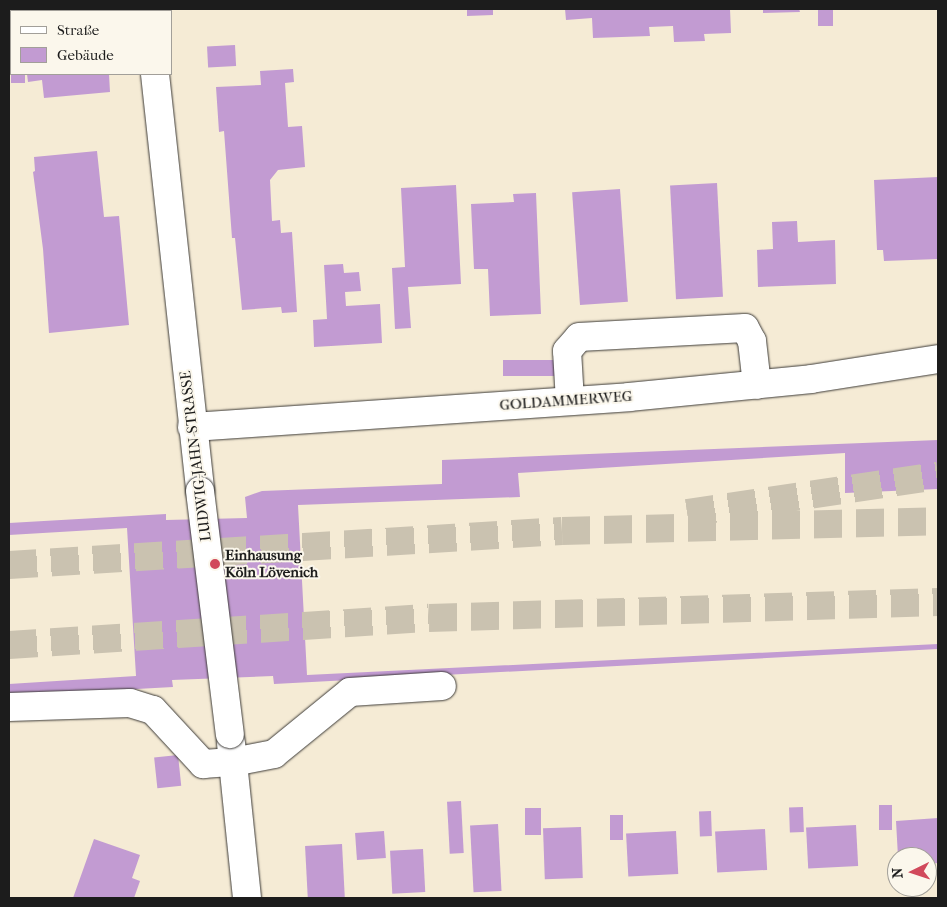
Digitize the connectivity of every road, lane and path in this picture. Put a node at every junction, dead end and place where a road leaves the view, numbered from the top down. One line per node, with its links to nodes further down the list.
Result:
1 (155, 75): 5 (street, LUDWIG-JAHN-STRASSE)
2 (938, 359): 3 (street, GOLDAMMERWEG)
3 (757, 385): 4 (street, GOLDAMMERWEG); 4 (street)
4 (570, 401): 5 (street, GOLDAMMERWEG)
5 (192, 427): 8 (street, LUDWIG-JAHN-STRASSE, bridge)
6 (442, 686): 8 (street)
7 (9, 707): 8 (street)
8 (233, 762): 9 (street, LUDWIG-JAHN-STRASSE)
9 (247, 898)

